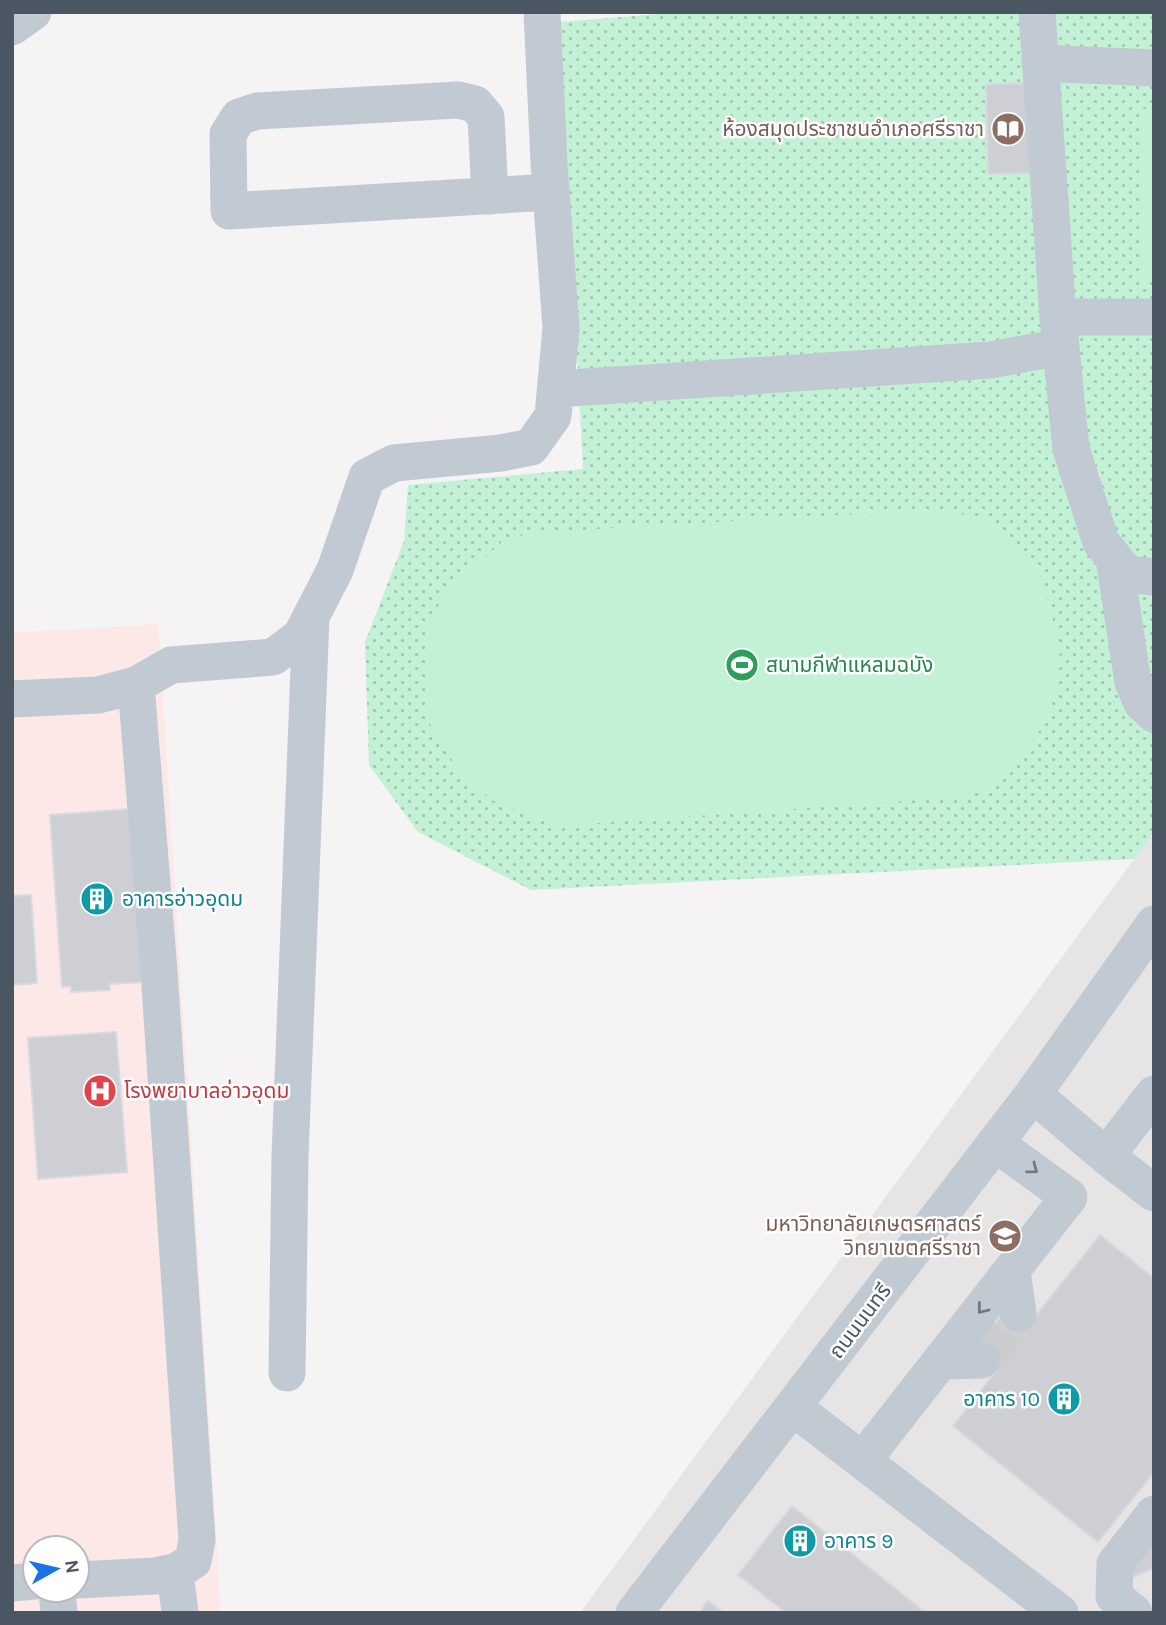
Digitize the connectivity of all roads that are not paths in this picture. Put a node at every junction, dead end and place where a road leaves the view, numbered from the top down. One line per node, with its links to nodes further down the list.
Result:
1 (33, 12): 4 (street)
2 (541, 12): 7 (street)
3 (1037, 12): 5 (street)
4 (12, 27)
5 (1040, 63): 6 (street); 10 (street)
6 (1154, 68)
7 (551, 192): 8 (street); 11 (street)
8 (490, 196): 8 (street)
9 (1154, 317): 10 (street)
10 (1059, 332): 11 (street); 12 (street)
11 (556, 389): 14 (street)
12 (1114, 558): 13 (street); 17 (street)
13 (1154, 576)
14 (311, 617): 15 (street); 28 (street)
15 (136, 685): 16 (street); 32 (street)
16 (12, 699)
17 (1154, 714)
18 (1154, 924): 19 (street, ถนนนนทรี)
19 (1033, 1094): 21 (street, ถนนนนทรี); 22 (street)
20 (1154, 1094): 22 (street)
21 (995, 1143): 24 (street, one-way to 24); 29 (street, ถนนนนทรี)
22 (1105, 1156): 23 (street)
23 (1154, 1194)
24 (1012, 1270): 25 (street); 27 (street, one-way to 27)
25 (1018, 1313)
26 (981, 1360): 27 (street)
27 (941, 1361): 30 (street)
28 (287, 1373)
29 (794, 1408): 30 (street); 36 (street, ถนนนนทรี)
30 (863, 1460): 34 (street)
31 (1154, 1514): 37 (street)
32 (175, 1572): 33 (street); 35 (street)
33 (91, 1579)
34 (1038, 1607)
35 (180, 1613)
36 (634, 1613)
37 (1134, 1613)

